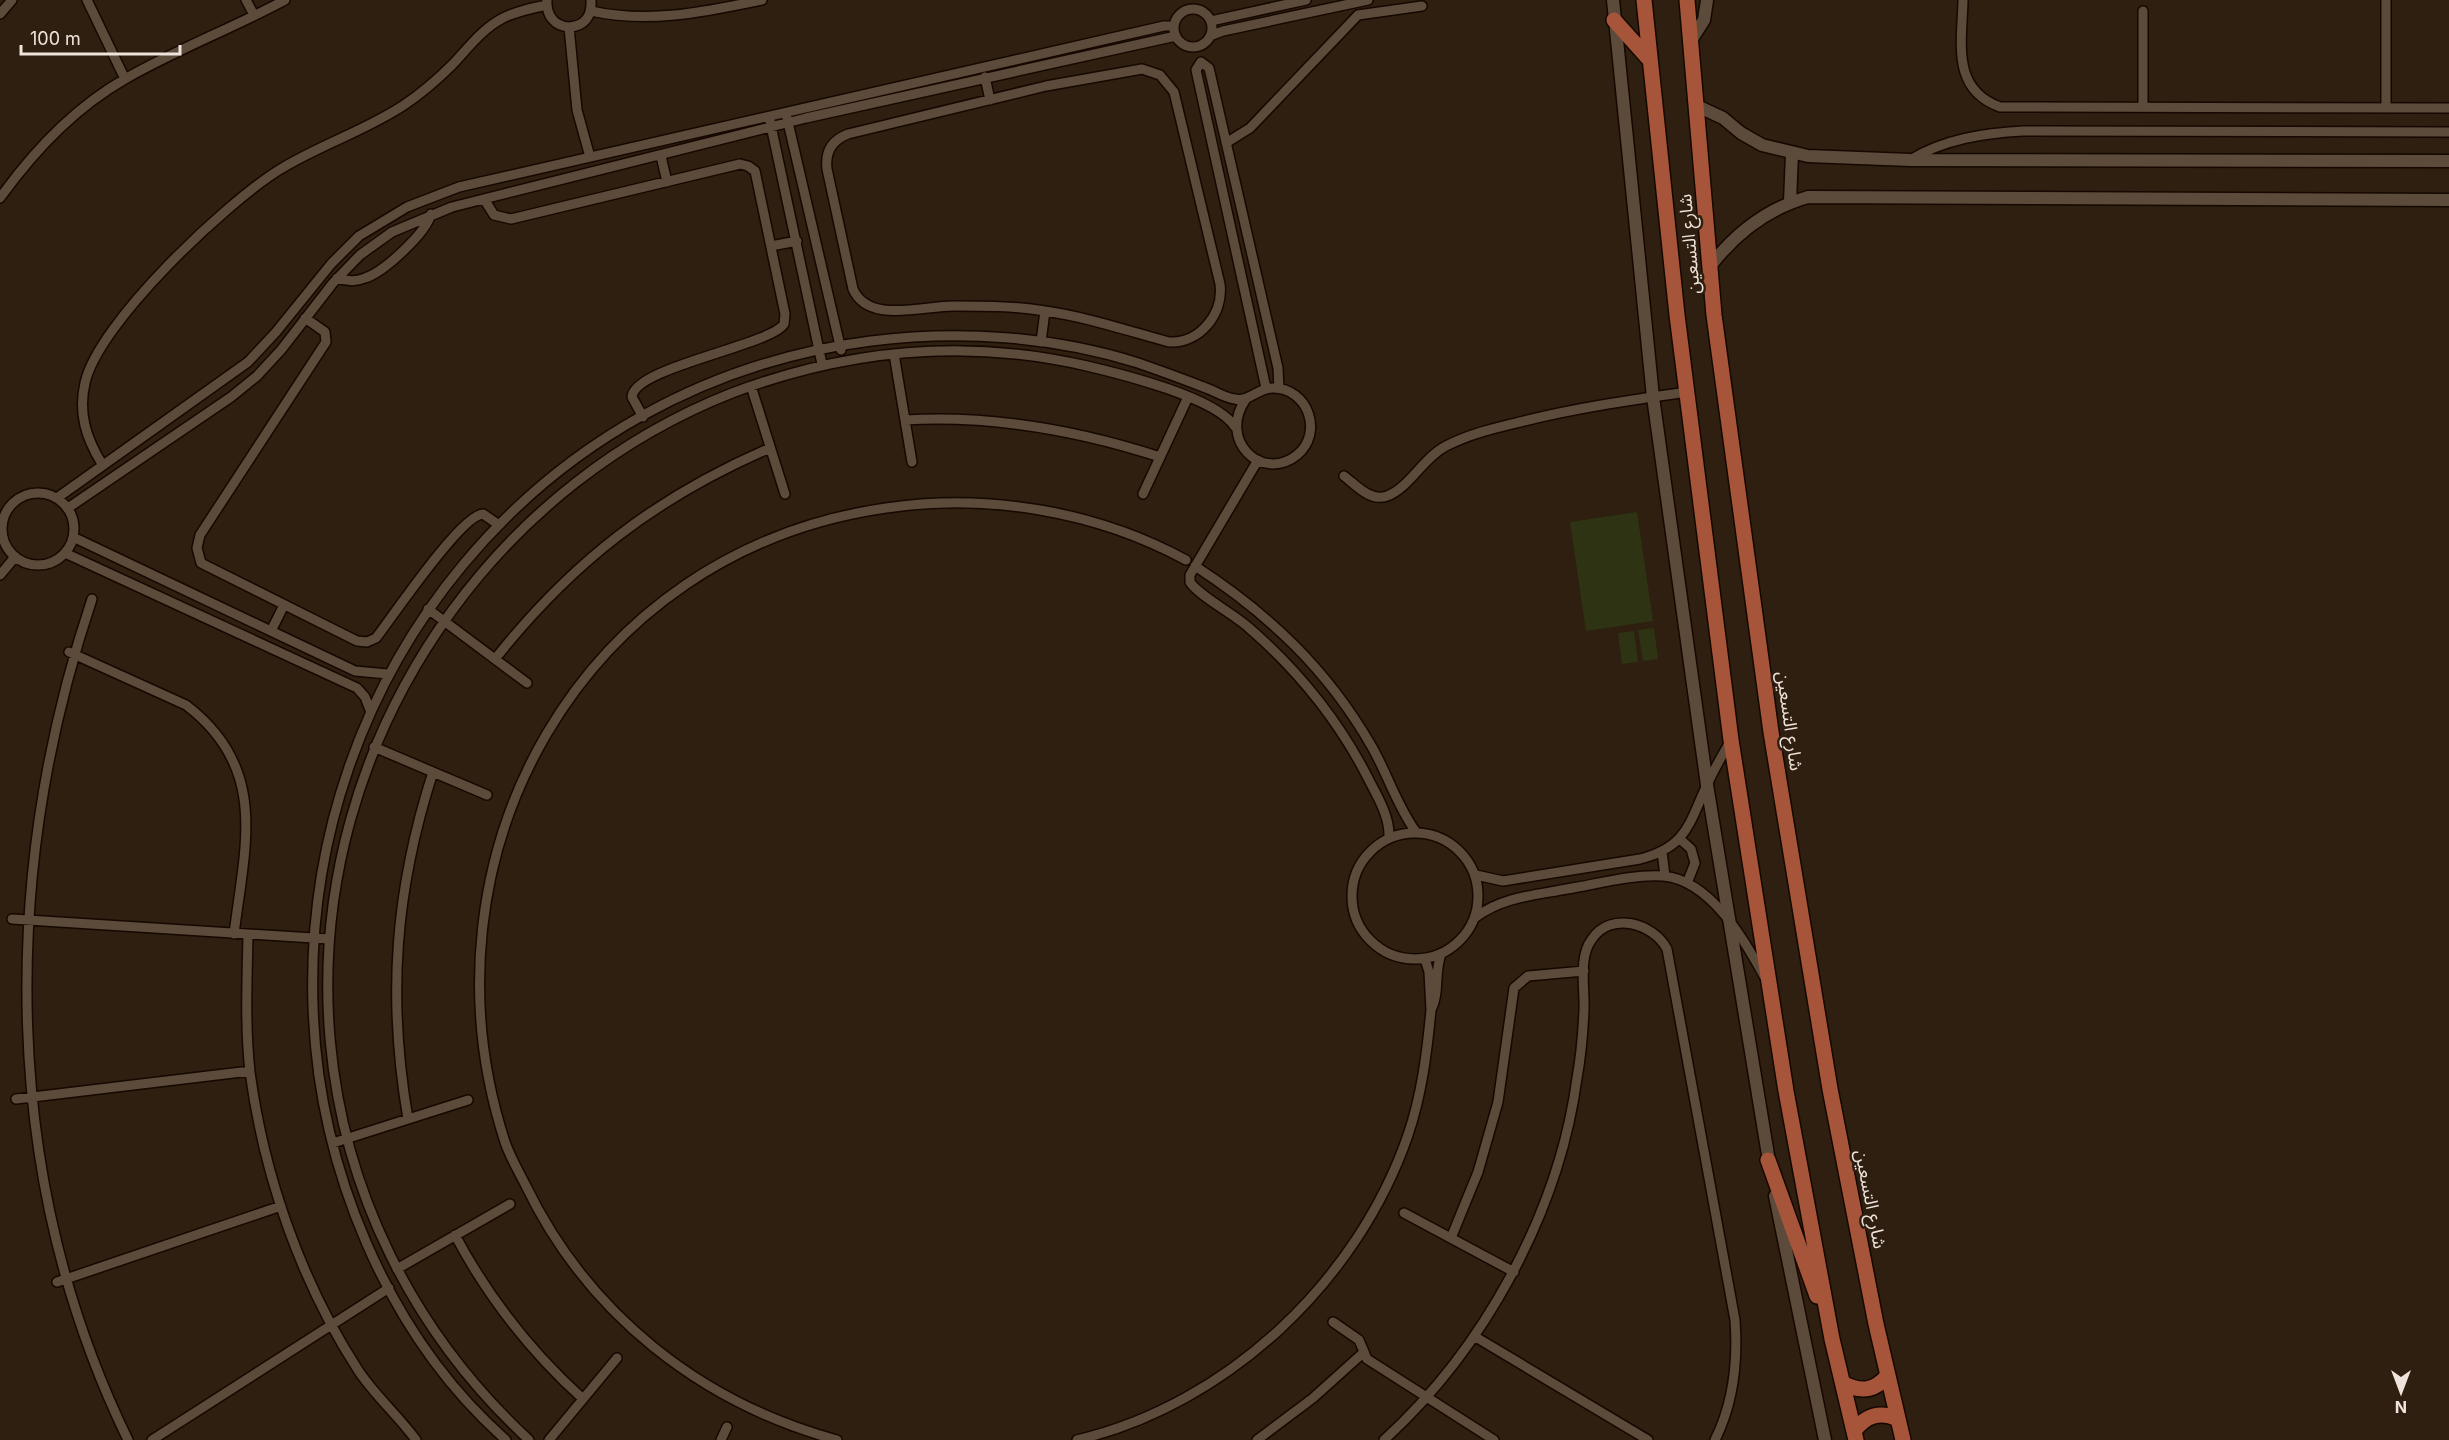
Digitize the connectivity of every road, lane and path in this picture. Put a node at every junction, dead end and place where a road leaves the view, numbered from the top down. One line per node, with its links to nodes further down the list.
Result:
1 (12, 0): 23 (street)
2 (87, 0): 34 (street)
3 (246, 0): 24 (street)
4 (285, 0): 24 (street)
5 (591, 0): 20 (street)
6 (762, 0): 18 (street)
7 (1196, 0): 21 (street)
8 (1306, 0): 27 (street)
9 (1368, 0): 30 (street)
10 (1613, 0): 25 (street)
11 (1644, 0): 32 (main road, شارع التسعين)
12 (1687, 0): 31 (main road, شارع التسعين)
13 (1707, 0): 31 (street)
14 (1963, 0): 37 (street)
15 (2386, 0): 38 (street)
16 (1181, 2): 26 (street)
17 (547, 3): 28 (street); 85 (street)
18 (719, 4): 20 (street)
19 (1422, 6): 46 (street)
20 (591, 11): 28 (street)
21 (1203, 11): 26 (street); 27 (street)
22 (2143, 11): 37 (street)
23 (0, 14)
24 (254, 15): 34 (street)
25 (1614, 20): 32 (main road); 76 (street)
26 (1176, 21): 29 (street); 40 (street)
27 (1211, 21): 30 (street)
28 (569, 27): 50 (street)
29 (1176, 36): 30 (street); 33 (street)
30 (1210, 36)
31 (1690, 42): 36 (main road, شارع التسعين)
32 (1648, 58): 74 (main road, شارع التسعين)
33 (985, 77): 35 (street); 42 (street)
34 (125, 79): 54 (street)
35 (990, 99): 63 (street); 63 (street)
36 (1695, 105): 48 (street); 61 (main road, شارع التسعين)
37 (2144, 107): 38 (street)
38 (2386, 108): 39 (street)
39 (2449, 108)
40 (786, 112): 41 (street); 42 (street)
41 (768, 116): 43 (street); 44 (street)
42 (788, 123): 43 (street); 66 (street)
43 (772, 127): 47 (street); 59 (street)
44 (705, 131): 47 (street); 50 (street)
45 (2449, 132): 51 (street)
46 (1226, 143): 72 (street); 73 (street)
47 (708, 145): 49 (street)
48 (1792, 153): 51 (street); 57 (street)
49 (661, 156): 53 (street); 55 (street)
50 (590, 157): 85 (street)
51 (1910, 160): 52 (street)
52 (2449, 161)
53 (667, 182): 55 (street); 60 (street)
54 (0, 198)
55 (484, 199): 58 (street)
56 (2449, 200): 57 (street)
57 (1790, 202): 61 (street)
58 (431, 214): 62 (street); 62 (street)
59 (797, 241): 60 (street); 67 (street)
60 (771, 246): 78 (street)
61 (1712, 265): 162 (main road, شارع التسعين)
62 (337, 278): 64 (street)
63 (1045, 310): 65 (street)
64 (305, 318): 92 (street); 103 (street)
65 (1041, 342): 66 (street); 77 (street)
66 (840, 346): 67 (street); 69 (street)
67 (820, 350): 70 (street); 78 (street)
68 (894, 354): 69 (street); 75 (street); 79 (street)
69 (843, 359): 70 (street)
70 (822, 363): 71 (street)
71 (751, 386): 81 (street); 105 (street)
72 (1266, 388): 73 (street); 77 (street)
73 (1279, 388): 83 (street)
74 (1687, 392): 76 (street); 113 (main road, شارع التسعين)
75 (1188, 397): 80 (street); 82 (street)
76 (1653, 397): 86 (street); 116 (street)
77 (1246, 399): 80 (street)
78 (643, 417): 94 (street)
79 (905, 420): 82 (street); 84 (street)
80 (1235, 428): 83 (street)
81 (770, 448): 87 (street); 108 (street)
82 (1160, 457): 88 (street)
83 (1258, 460): 100 (street)
84 (912, 462)
85 (102, 464): 89 (street)
86 (1344, 476)
87 (785, 494)
88 (1143, 494)
89 (57, 498): 91 (street); 92 (street)
90 (0, 501): 91 (street)
91 (10, 505): 93 (street)
92 (68, 508): 95 (street)
93 (2, 516): 96 (street)
94 (499, 525): 103 (street); 104 (street)
95 (73, 537): 97 (street); 106 (street)
96 (3, 550): 98 (street)
97 (65, 553): 98 (street); 111 (street)
98 (15, 557): 101 (street)
99 (1185, 560): 176 (street)
100 (1195, 566): 118 (street); 119 (street)
101 (0, 575)
102 (92, 599): 107 (street)
103 (284, 605): 106 (street)
104 (428, 609): 105 (street); 109 (street)
105 (444, 621): 108 (street); 114 (street)
106 (271, 631): 109 (street)
107 (69, 652): 112 (street); 130 (street)
108 (495, 659): 110 (street)
109 (388, 674): 111 (street)
110 (527, 683)
111 (370, 710): 132 (street)
112 (48, 717)
113 (1731, 740): 116 (street); 137 (main road, شارع التسعين)
114 (374, 747): 115 (street); 133 (street)
115 (433, 772): 117 (street); 144 (street)
116 (1707, 785): 120 (street); 129 (street)
117 (487, 795)
118 (1416, 832): 119 (street); 123 (street)
119 (1389, 838): 135 (street)
120 (1680, 839): 121 (street); 126 (street)
121 (1662, 852): 122 (street); 124 (street)
122 (1618, 863): 123 (street); 125 (street)
123 (1476, 875): 128 (street)
124 (1665, 876): 125 (street); 126 (street)
125 (1621, 880): 128 (street)
126 (1687, 883): 129 (street)
127 (13, 907): 130 (street)
128 (1476, 917): 134 (street)
129 (1729, 919): 137 (street); 147 (street)
130 (234, 934): 131 (street)
131 (248, 936): 132 (street); 139 (street)
132 (313, 938): 133 (street); 146 (street)
133 (329, 939): 145 (street)
134 (1442, 954): 135 (street); 138 (street)
135 (1425, 959): 138 (street)
136 (1584, 971): 152 (street); 154 (street); 182 (street)
137 (1768, 983): 159 (main road, شارع التسعين)
138 (1431, 1010): 177 (street)
139 (250, 1071): 141 (street); 149 (street)
140 (15, 1088): 141 (street)
141 (16, 1099): 143 (street)
142 (468, 1100): 144 (street)
143 (18, 1110)
144 (408, 1119): 145 (street)
145 (348, 1138): 146 (street); 153 (street)
146 (333, 1143): 155 (street)
147 (1768, 1160): 159 (main road); 183 (street)
148 (510, 1204): 151 (street)
149 (281, 1206): 157 (street); 169 (street)
150 (1404, 1213): 152 (street)
151 (455, 1235): 153 (street); 165 (street)
152 (1452, 1238): 154 (street)
153 (397, 1269): 173 (street)
154 (1514, 1272): 158 (street)
155 (389, 1288): 157 (street); 172 (street)
156 (1333, 1322): 160 (street)
157 (331, 1323): 170 (street); 171 (street)
158 (1474, 1336): 164 (street); 181 (street)
159 (1832, 1339): 163 (main road, شارع التسعين)
160 (1363, 1353): 164 (street); 178 (street)
161 (617, 1358): 165 (street)
162 (1888, 1375): 163 (main road); 166 (main road, شارع التسعين)
163 (1843, 1383): 168 (main road, شارع التسعين)
164 (1425, 1398): 179 (street); 180 (street)
165 (583, 1399): 174 (street)
166 (1898, 1419): 168 (main road); 184 (main road, شارع التسعين)
167 (727, 1427): 175 (street)
168 (1855, 1436)
169 (128, 1440)
170 (152, 1440)
171 (416, 1440)
172 (506, 1440)
173 (529, 1440)
174 (549, 1440)
175 (721, 1440)
176 (837, 1440)
177 (1077, 1440)
178 (1257, 1440)
179 (1384, 1440)
180 (1494, 1440)
181 (1648, 1440)
182 (1715, 1440)
183 (1825, 1440)
184 (1903, 1440)

